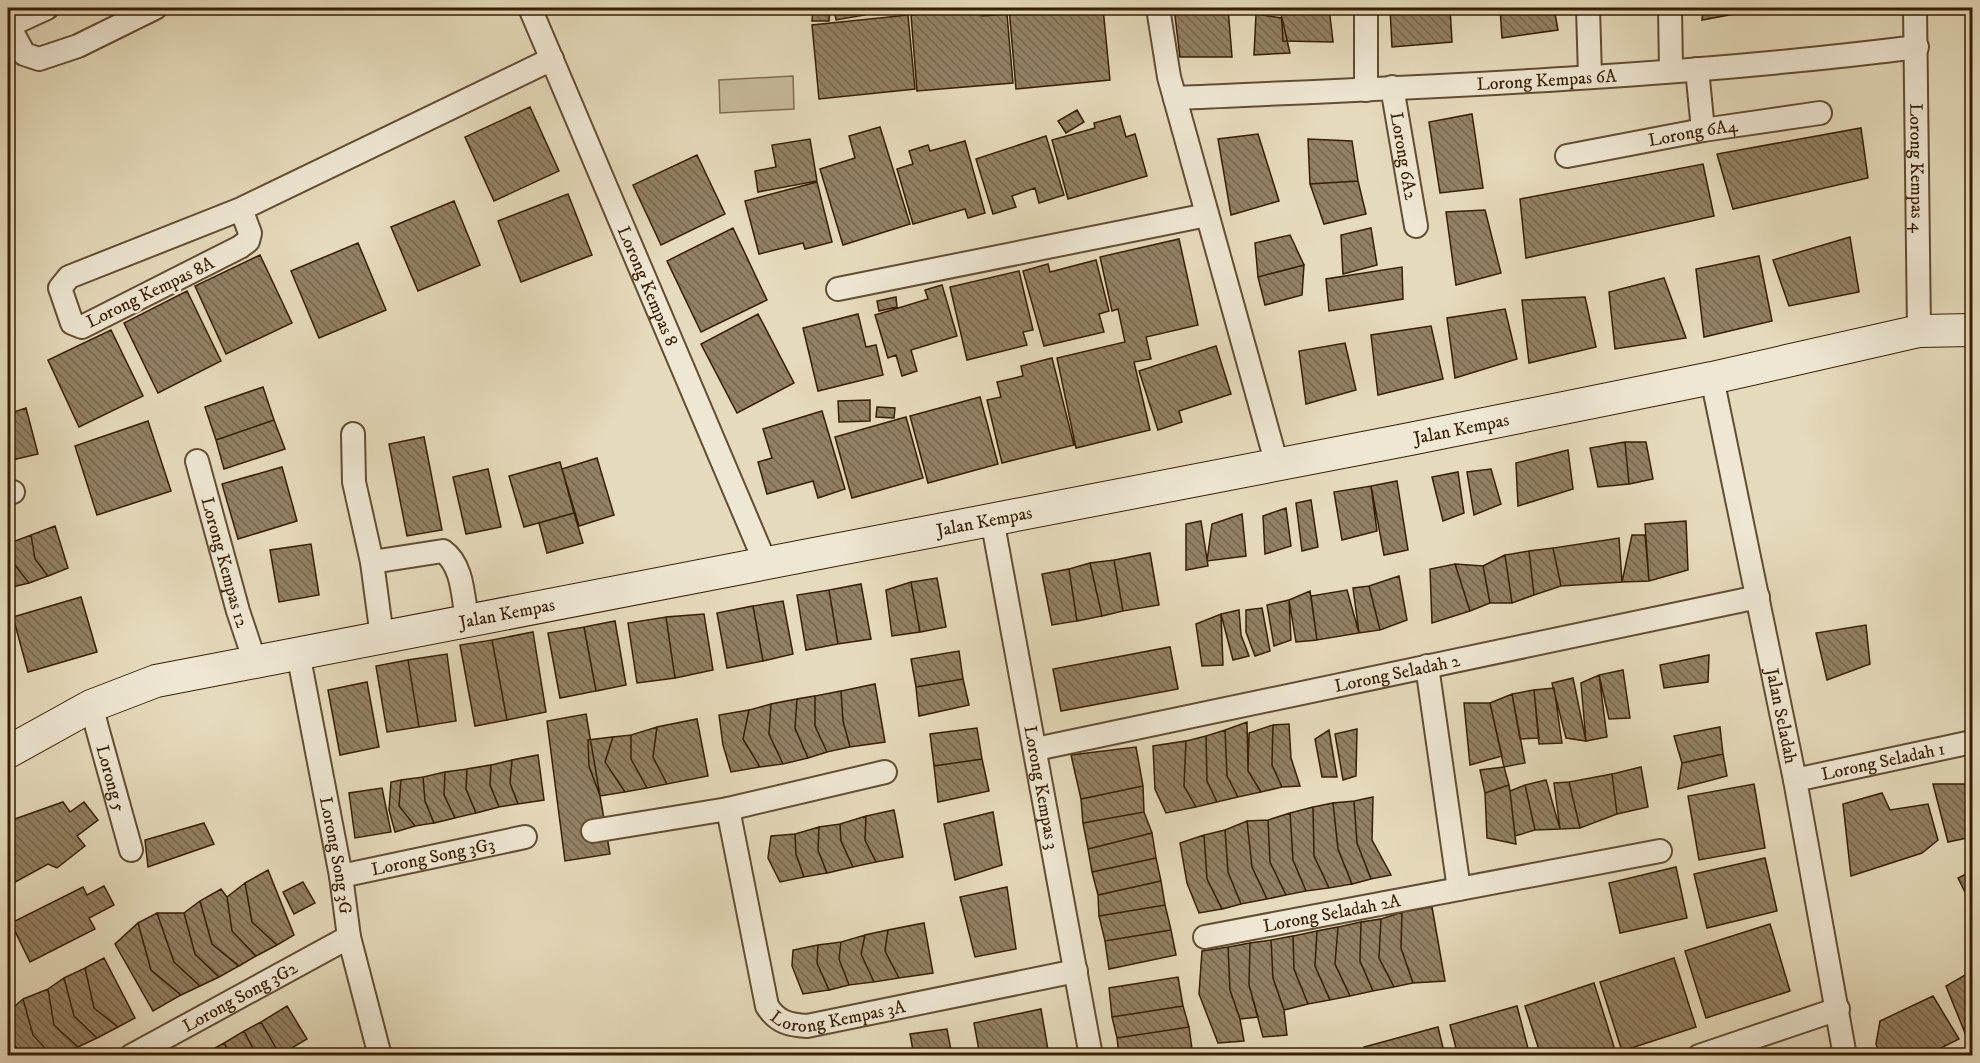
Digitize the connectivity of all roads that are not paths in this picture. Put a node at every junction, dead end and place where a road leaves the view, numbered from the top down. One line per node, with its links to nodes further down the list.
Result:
1 (46, 8): 9 (street)
2 (155, 8): 9 (street)
3 (530, 8): 11 (street, Lorong Kempas 8)
4 (1158, 8): 17 (street)
5 (1366, 8): 16 (street)
6 (1588, 8): 14 (street)
7 (1670, 8): 13 (street)
8 (1915, 8): 10 (street, Lorong Kempas 4)
9 (8, 26)
10 (1917, 47): 12 (street, Lorong Kempas 6A); 26 (street, Lorong Kempas 4)
11 (552, 59): 21 (street, Lorong Kempas 8A); 33 (street, Lorong Kempas 8)
12 (1697, 69): 13 (street, Lorong Kempas 6A); 19 (street)
13 (1671, 70): 14 (street, Lorong Kempas 6A)
14 (1590, 76): 15 (street, Lorong Kempas 6A)
15 (1392, 87): 16 (street, Lorong Kempas 6A); 23 (street, Lorong 6A2)
16 (1365, 90): 17 (street, Lorong Kempas 6A)
17 (1175, 98): 22 (street)
18 (1820, 113): 19 (street, Lorong 6A4)
19 (1703, 130): 20 (street, Lorong 6A4)
20 (1567, 156)
21 (241, 209): 21 (street, Lorong Kempas 8A)
22 (1207, 215): 24 (street); 30 (street)
23 (1416, 226)
24 (838, 289)
25 (1972, 330): 26 (street, Jalan Kempas)
26 (1919, 331): 27 (street, Jalan Kempas)
27 (1712, 378): 30 (street, Jalan Kempas); 34 (street, Jalan Seladah)
28 (352, 434): 32 (street)
29 (197, 460): 38 (street, Lorong Kempas 12)
30 (1277, 465): 31 (street, Jalan Kempas)
31 (992, 519): 33 (street, Jalan Kempas); 42 (street, Lorong Kempas 3)
32 (372, 562): 35 (street); 36 (street)
33 (765, 562): 35 (street, Jalan Kempas)
34 (1758, 597): 39 (street, Lorong Seladah 2); 45 (street, Jalan Seladah)
35 (467, 620): 36 (street, Jalan Kempas)
36 (382, 637): 37 (street, Jalan Kempas)
37 (298, 653): 38 (street, Jalan Kempas); 51 (street, Lorong Song 3G)
38 (255, 662): 40 (street, Jalan Kempas)
39 (1427, 666): 42 (street, Lorong Seladah 2); 52 (street)
40 (91, 706): 43 (street, Jalan Kempas); 49 (street, Lorong 5)
41 (1972, 742): 45 (street, Lorong Seladah 1)
42 (1036, 749): 55 (street, Lorong Kempas 3)
43 (8, 752)
44 (885, 772): 46 (street)
45 (1795, 780): 56 (street, Jalan Seladah)
46 (728, 809): 47 (street); 55 (street, Lorong Kempas 3A)
47 (592, 831)
48 (525, 837): 51 (street, Lorong Song 3G3)
49 (131, 850)
50 (1660, 851): 52 (street, Lorong Seladah 2A)
51 (340, 876): 53 (street, Lorong Song 3G)
52 (1458, 889): 54 (street, Lorong Seladah 2A)
53 (349, 937): 57 (street, Lorong Song 3G2); 58 (street, Lorong Song 3G)
54 (1205, 937)
55 (1076, 971): 59 (street, Lorong Kempas 3)
56 (1838, 1009): 60 (street); 61 (street, Jalan Seladah)
57 (131, 1056)
58 (380, 1056)
59 (1090, 1056)
60 (1700, 1056)
61 (1845, 1056)

